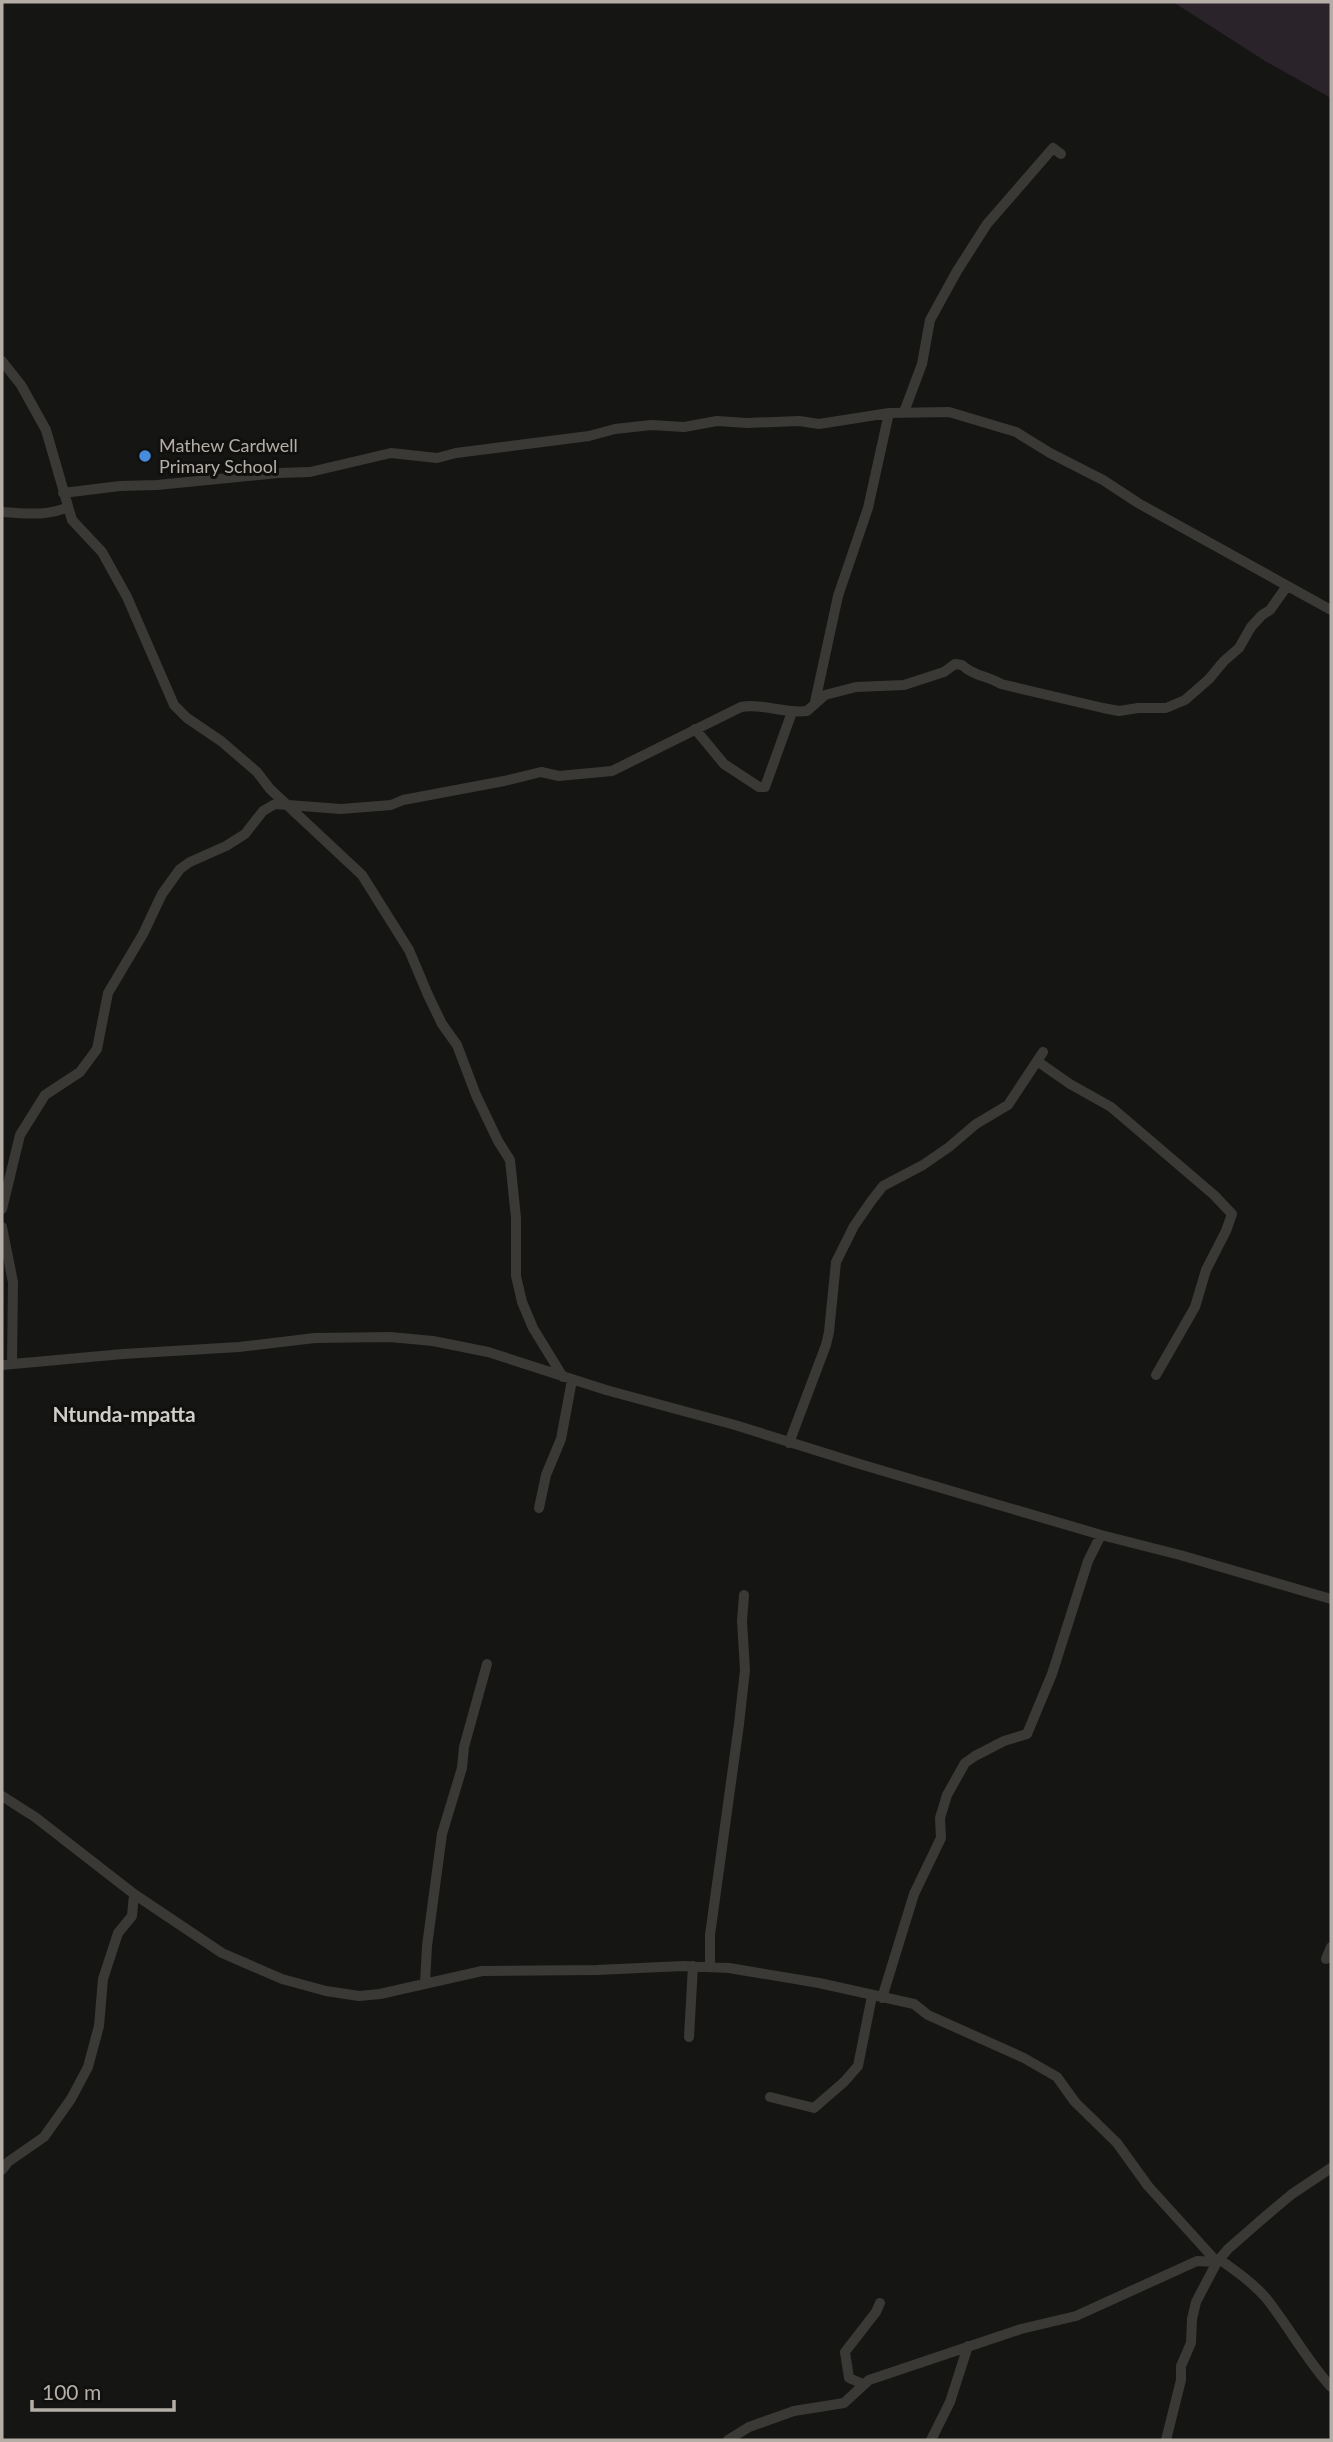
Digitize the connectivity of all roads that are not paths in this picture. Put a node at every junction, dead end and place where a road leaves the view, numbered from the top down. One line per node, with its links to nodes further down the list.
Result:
1 (1061, 155): 3 (street)
2 (2, 361): 5 (street)
3 (904, 412): 4 (street); 8 (street)
4 (889, 413): 5 (street); 10 (street)
5 (63, 493): 6 (street)
6 (68, 507): 7 (street); 13 (street)
7 (2, 512)
8 (1287, 586): 9 (street); 10 (street)
9 (1331, 610)
10 (816, 702): 11 (street)
11 (792, 712): 12 (street); 12 (street)
12 (695, 729): 13 (street)
13 (285, 803): 14 (street); 18 (street)
14 (2, 1209)
15 (2, 1227): 16 (street)
16 (7, 1365): 18 (street)
17 (1156, 1375): 19 (street)
18 (568, 1379): 19 (street); 20 (street)
19 (789, 1443): 21 (street)
20 (539, 1508)
21 (1101, 1535): 23 (street); 32 (street)
22 (744, 1595): 30 (street)
23 (1331, 1599)
24 (487, 1664): 31 (street)
25 (2, 1796): 26 (street)
26 (134, 1894): 31 (street); 35 (street)
27 (1331, 1947): 28 (street)
28 (1326, 1959)
29 (693, 1966): 30 (street); 31 (street); 33 (street)
30 (710, 1967): 32 (street)
31 (425, 1983)
32 (877, 1997): 34 (street); 37 (street)
33 (689, 2037)
34 (770, 2097)
35 (2, 2170)
36 (1330, 2171): 37 (street)
37 (1218, 2261): 39 (street); 41 (street); 44 (street)
38 (880, 2303): 40 (street)
39 (968, 2346): 40 (street); 43 (street)
40 (863, 2384): 42 (street)
41 (1331, 2387)
42 (728, 2440)
43 (931, 2440)
44 (1166, 2440)

